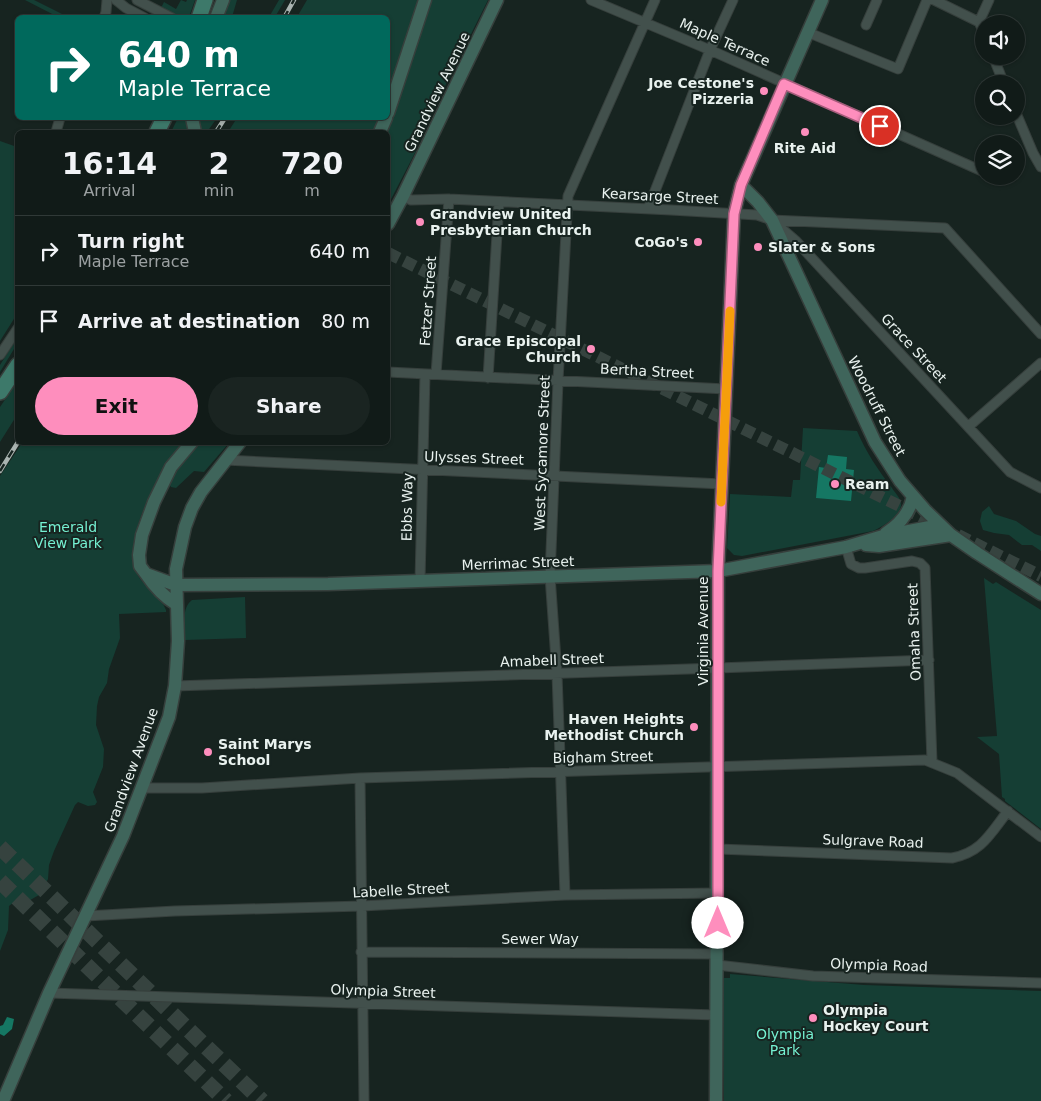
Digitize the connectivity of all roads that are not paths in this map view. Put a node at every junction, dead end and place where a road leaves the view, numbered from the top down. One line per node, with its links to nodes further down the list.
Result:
1 (107, 0): 17 (street)
2 (116, 0): 18 (street)
3 (137, 0): 16 (street)
4 (205, 0): 21 (main road)
5 (223, 0): 22 (street)
6 (425, 0): 30 (street)
7 (497, 0): 35 (street, Grandview Avenue)
8 (591, 0): 25 (street, Maple Terrace)
9 (655, 0): 25 (street, West Sycamore Street)
10 (733, 0): 28 (street)
11 (822, 0): 27 (street, Virginia Avenue)
12 (877, 0): 26 (street)
13 (927, 0): 27 (street)
14 (934, 0): 24 (street)
15 (989, 0): 23 (street)
16 (148, 6): 19 (street); 20 (street)
17 (105, 15)
18 (141, 15)
19 (146, 15)
20 (166, 15)
21 (200, 15)
22 (217, 15)
23 (982, 15)
24 (975, 20)
25 (645, 22): 28 (street, Maple Terrace); 38 (street, West Sycamore Street)
26 (866, 25)
27 (807, 32): 29 (street, Virginia Avenue)
28 (710, 50): 29 (street, Maple Terrace); 39 (street)
29 (784, 84): 33 (street, Maple Terrace); 34 (street, Virginia Avenue)
30 (390, 107)
31 (1021, 125): 32 (street)
32 (1041, 167)
33 (975, 168)
34 (741, 185): 40 (street, Virginia Avenue); 42 (street, Woodruff Street)
35 (403, 196): 36 (street, Kearsarge Street); 41 (street, Grandview Avenue)
36 (449, 199): 37 (street, Kearsarge Street); 50 (street, Fetzer Street)
37 (499, 202): 38 (street, Kearsarge Street); 51 (street)
38 (567, 205): 39 (street, Kearsarge Street); 52 (street, West Sycamore Street)
39 (648, 209): 40 (street, Kearsarge Street)
40 (734, 214): 42 (street, Kearsarge Street); 53 (street, Virginia Avenue)
41 (390, 220)
42 (772, 220): 44 (street, Kearsarge Street); 55 (street, Grace Street); 63 (street, Woodruff Street)
43 (15, 332): 45 (street)
44 (1041, 334)
45 (0, 355)
46 (1041, 363): 55 (street)
47 (15, 370): 54 (main road)
48 (390, 372): 49 (street, Bertha Street)
49 (425, 374): 50 (street, Bertha Street); 59 (street, Ebbs Way)
50 (436, 374): 51 (street, Bertha Street)
51 (488, 378): 52 (street, Bertha Street)
52 (558, 380): 53 (street, Bertha Street); 60 (street, West Sycamore Street)
53 (726, 389): 61 (street, Virginia Avenue)
54 (0, 392)
55 (969, 426): 62 (street, Grace Street)
56 (189, 445): 70 (street)
57 (238, 445): 58 (street, Grandview Avenue)
58 (225, 460): 59 (street, Ulysses Street); 73 (street, Grandview Avenue)
59 (422, 470): 60 (street, Ulysses Street); 72 (street, Ebbs Way)
60 (555, 475): 61 (street, Ulysses Street); 71 (street, West Sycamore Street)
61 (722, 484): 69 (street, Virginia Avenue)
62 (1041, 488)
63 (913, 496): 64 (street, Woodruff Street); 66 (street)
64 (940, 525): 65 (street, Woodruff Street); 66 (street, Merrimac Street)
65 (951, 535): 67 (street, Merrimac Street); 74 (street, Woodruff Street)
66 (883, 536): 67 (street, Merrimac Street)
67 (859, 544): 68 (street, Merrimac Street)
68 (846, 547): 69 (street, Merrimac Street); 76 (street, Omaha Street)
69 (718, 571): 71 (street, Merrimac Street); 77 (street, Virginia Avenue)
70 (146, 574): 73 (street); 75 (street)
71 (550, 576): 72 (street, Merrimac Street); 78 (street, West Sycamore Street)
72 (420, 581): 73 (street, Merrimac Street)
73 (176, 585): 75 (street, Grandview Avenue)
74 (1041, 594)
75 (176, 604): 79 (street, Grandview Avenue)
76 (929, 660): 77 (street, Amabell Street); 80 (street, Omaha Street)
77 (718, 668): 78 (street, Amabell Street); 81 (street, Virginia Avenue)
78 (557, 674): 79 (street, Amabell Street); 82 (street, West Sycamore Street)
79 (175, 686): 84 (street, Grandview Avenue)
80 (932, 762): 81 (street, Bigham Street); 85 (street, Bigham Street)
81 (717, 767): 82 (street, Bigham Street); 87 (street, Virginia Avenue)
82 (560, 771): 83 (street, Bigham Street); 89 (street, West Sycamore Street)
83 (360, 778): 84 (street, Bigham Street); 90 (street)
84 (142, 788): 91 (street, Grandview Avenue)
85 (1008, 811): 86 (street, Bigham Street); 87 (street, Sulgrave Road)
86 (1041, 836)
87 (718, 850): 88 (street, Virginia Avenue)
88 (718, 892): 89 (street, Labelle Street); 93 (street, Virginia Avenue)
89 (565, 895): 90 (street, Labelle Street)
90 (362, 906): 91 (street, Labelle Street); 92 (street)
91 (86, 916): 95 (street, Grandview Avenue)
92 (362, 952): 93 (street, Sewer Way); 96 (street)
93 (718, 960): 94 (street, Olympia Road); 97 (street, Virginia Avenue)
94 (1041, 983)
95 (49, 993): 96 (street, Olympia Street); 98 (street, Grandview Avenue)
96 (362, 1004): 97 (street, Olympia Street); 99 (street)
97 (716, 1015): 100 (street, Virginia Avenue)
98 (3, 1101)
99 (364, 1101)
100 (716, 1101)

